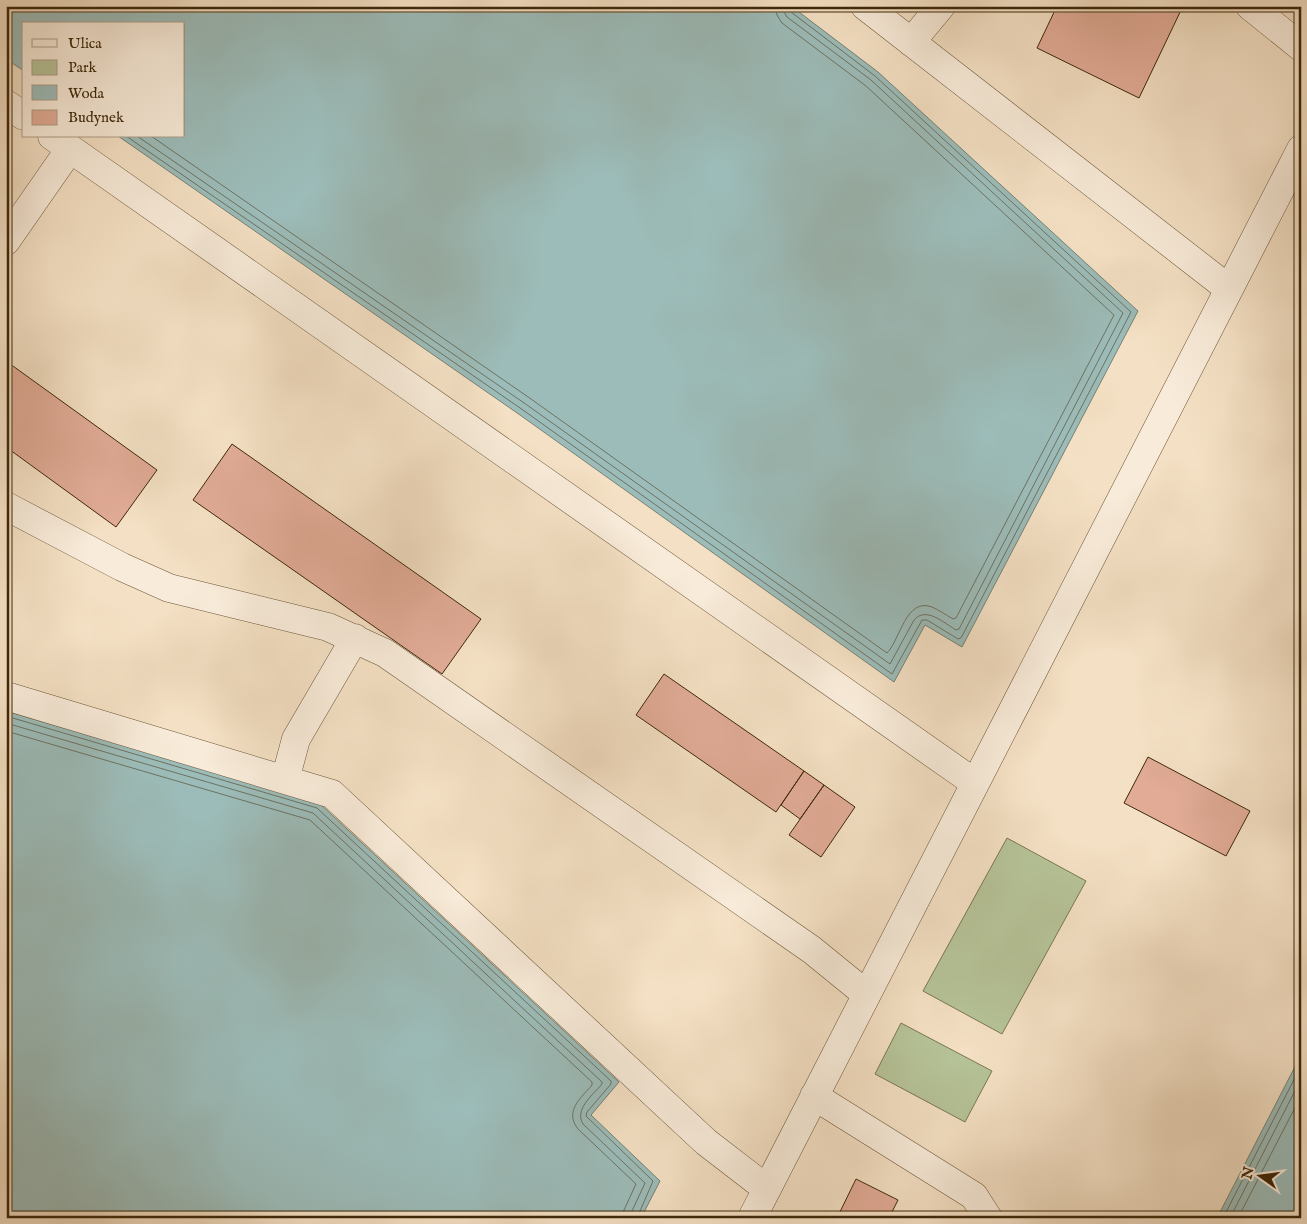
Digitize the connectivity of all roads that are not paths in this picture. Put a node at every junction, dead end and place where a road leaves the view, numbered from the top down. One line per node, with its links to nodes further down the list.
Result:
1 (865, 6): 4 (lane)
2 (941, 6): 4 (lane)
3 (1250, 6): 5 (lane)
4 (911, 42): 11 (lane)
5 (1301, 47)
6 (6, 104): 7 (lane)
7 (22, 115)
8 (61, 142): 10 (lane); 16 (lane)
9 (1301, 149): 11 (lane)
10 (6, 241)
11 (1229, 289): 16 (lane)
12 (6, 506): 13 (lane)
13 (355, 638): 15 (lane); 17 (lane)
14 (6, 696): 15 (lane)
15 (285, 780): 19 (lane)
16 (975, 783): 17 (lane)
17 (866, 994): 18 (lane)
18 (814, 1096): 19 (lane); 21 (lane)
19 (767, 1189): 20 (lane)
20 (752, 1218)
21 (988, 1218)

